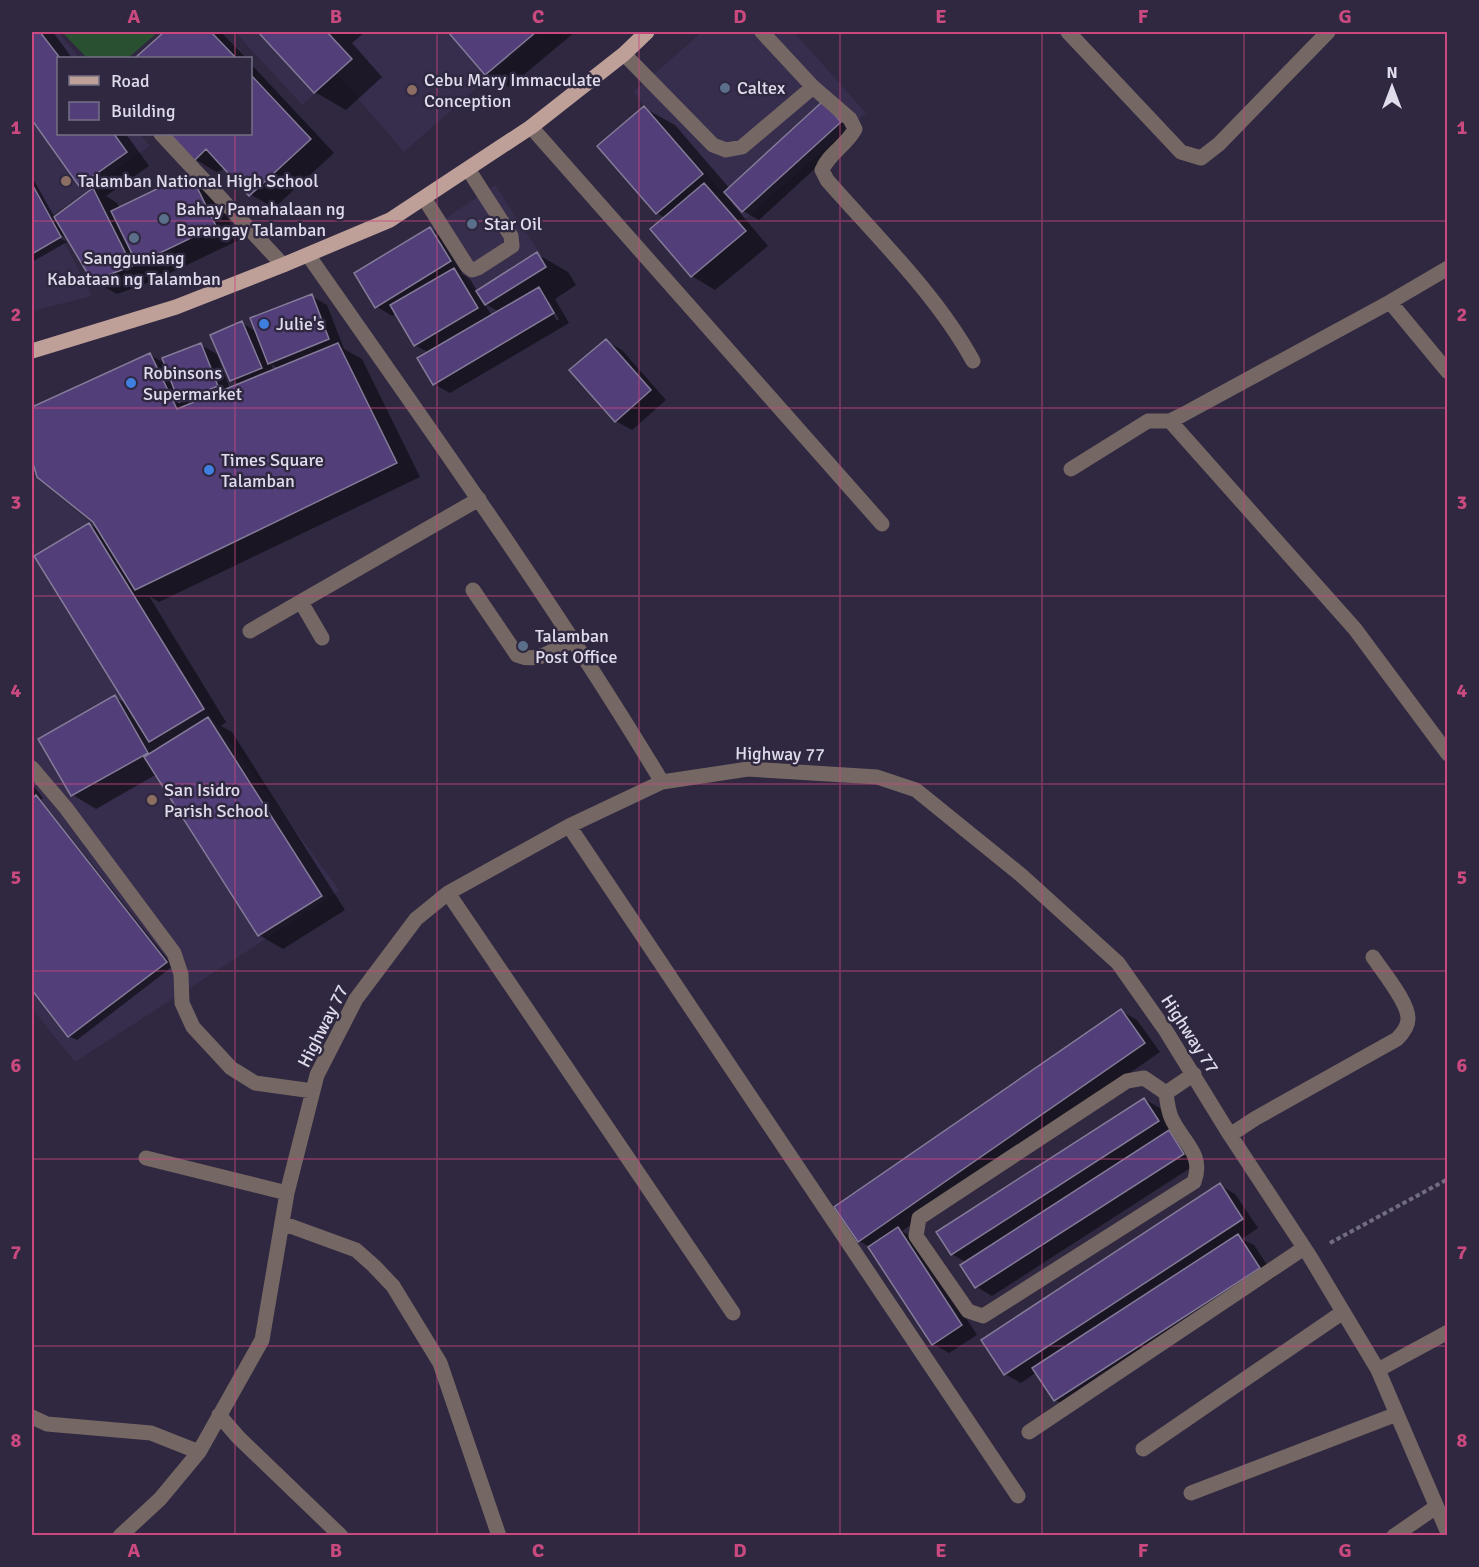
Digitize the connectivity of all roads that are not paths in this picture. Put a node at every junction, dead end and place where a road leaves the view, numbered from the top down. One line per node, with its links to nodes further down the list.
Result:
1 (647, 32): 5 (main road)
2 (762, 32): 6 (street)
3 (1068, 32): 4 (street)
4 (1328, 32)
5 (624, 54): 6 (street); 7 (main road)
6 (813, 87): 16 (street)
7 (531, 127): 9 (main road); 21 (street)
8 (162, 135): 12 (street)
9 (468, 169): 10 (main road); 10 (street)
10 (424, 198): 11 (main road)
11 (308, 255): 12 (main road); 20 (street)
12 (283, 265): 15 (main road)
13 (1448, 268): 14 (street)
14 (1390, 302): 17 (street); 18 (street)
15 (32, 351)
16 (973, 362)
17 (1448, 372)
18 (1170, 421): 19 (street); 27 (street)
19 (1071, 469)
20 (479, 499): 23 (street); 26 (street)
21 (882, 524)
22 (473, 590): 26 (street)
23 (301, 602): 24 (street); 25 (street)
24 (250, 632)
25 (321, 638)
26 (572, 640): 29 (street)
27 (1448, 754)
28 (32, 768): 34 (street)
29 (662, 782): 30 (street, Highway 77); 33 (street, Highway 77)
30 (570, 826): 31 (street, Highway 77); 52 (street)
31 (448, 893): 34 (street, Highway 77); 42 (street)
32 (1373, 957): 36 (street)
33 (1194, 1074): 35 (street); 36 (street, Highway 77)
34 (313, 1091): 38 (street, Highway 77)
35 (1166, 1093): 35 (street)
36 (1230, 1135): 40 (street, Highway 77)
37 (146, 1158): 38 (street)
38 (287, 1193): 39 (street, Highway 77)
39 (282, 1223): 46 (street, Highway 77); 57 (street)
40 (1306, 1251): 41 (street, Highway 77); 48 (street)
41 (1343, 1312): 44 (street, Highway 77); 49 (street)
42 (733, 1313)
43 (1448, 1332): 44 (street)
44 (1378, 1370): 45 (street, Highway 77)
45 (1397, 1413): 51 (street); 53 (street, Highway 77)
46 (219, 1414): 50 (street, Highway 77); 56 (street)
47 (32, 1417): 50 (street)
48 (1029, 1432)
49 (1143, 1449)
50 (199, 1452): 55 (street, Highway 77)
51 (1191, 1493)
52 (1018, 1496)
53 (1436, 1506): 54 (street, Highway 77); 58 (street)
54 (1448, 1533)
55 (120, 1536)
56 (341, 1536)
57 (499, 1536)
58 (1394, 1536)

